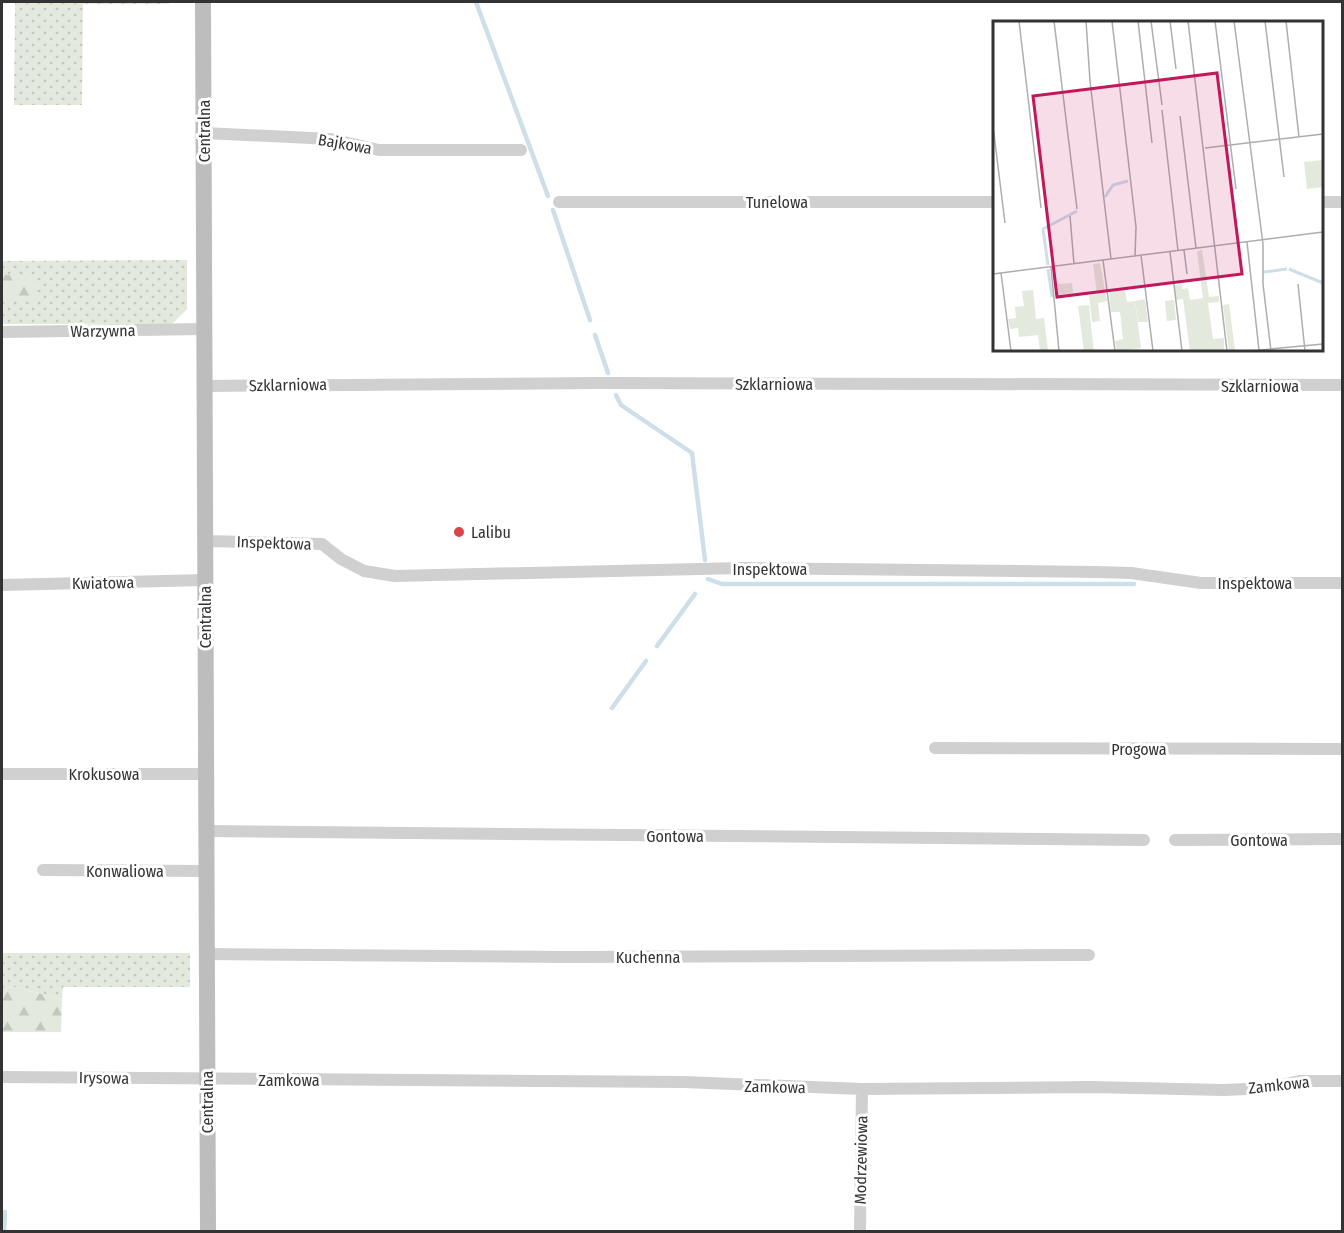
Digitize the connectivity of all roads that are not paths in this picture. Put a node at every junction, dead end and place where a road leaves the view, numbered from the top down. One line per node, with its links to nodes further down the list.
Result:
1 (203, 2): 2 (street, Centralna)
2 (204, 133): 3 (street, Bajkowa); 8 (street, Centralna)
3 (521, 150)
4 (559, 202): 5 (street, Tunelowa)
5 (993, 202)
6 (1323, 202): 7 (street)
7 (1342, 202)
8 (204, 329): 9 (street, Warzywna); 10 (street, Centralna)
9 (2, 332)
10 (205, 386): 11 (street, Szklarniowa); 12 (street, Centralna)
11 (1342, 386)
12 (205, 541): 13 (street, Centralna); 14 (street, Inspektowa)
13 (205, 580): 15 (street, Kwiatowa); 19 (street, Centralna)
14 (1342, 583)
15 (2, 585)
16 (935, 748): 17 (street, Progowa)
17 (1342, 749)
18 (2, 774): 19 (street, Krokusowa)
19 (206, 774): 20 (street, Centralna)
20 (206, 831): 22 (street, Gontowa); 25 (street, Centralna)
21 (1342, 839): 23 (street, Gontowa)
22 (1144, 840)
23 (1175, 840)
24 (43, 870): 25 (street, Konwaliowa)
25 (206, 871): 26 (street, Centralna)
26 (206, 954): 27 (street, Kuchenna); 29 (street, Centralna)
27 (1089, 956)
28 (2, 1077): 29 (street, Irysowa)
29 (207, 1080): 31 (street, Zamkowa); 32 (street, Centralna)
30 (1342, 1081): 31 (street, Zamkowa)
31 (862, 1089): 33 (street, Modrzewiowa)
32 (208, 1232)
33 (860, 1232)

